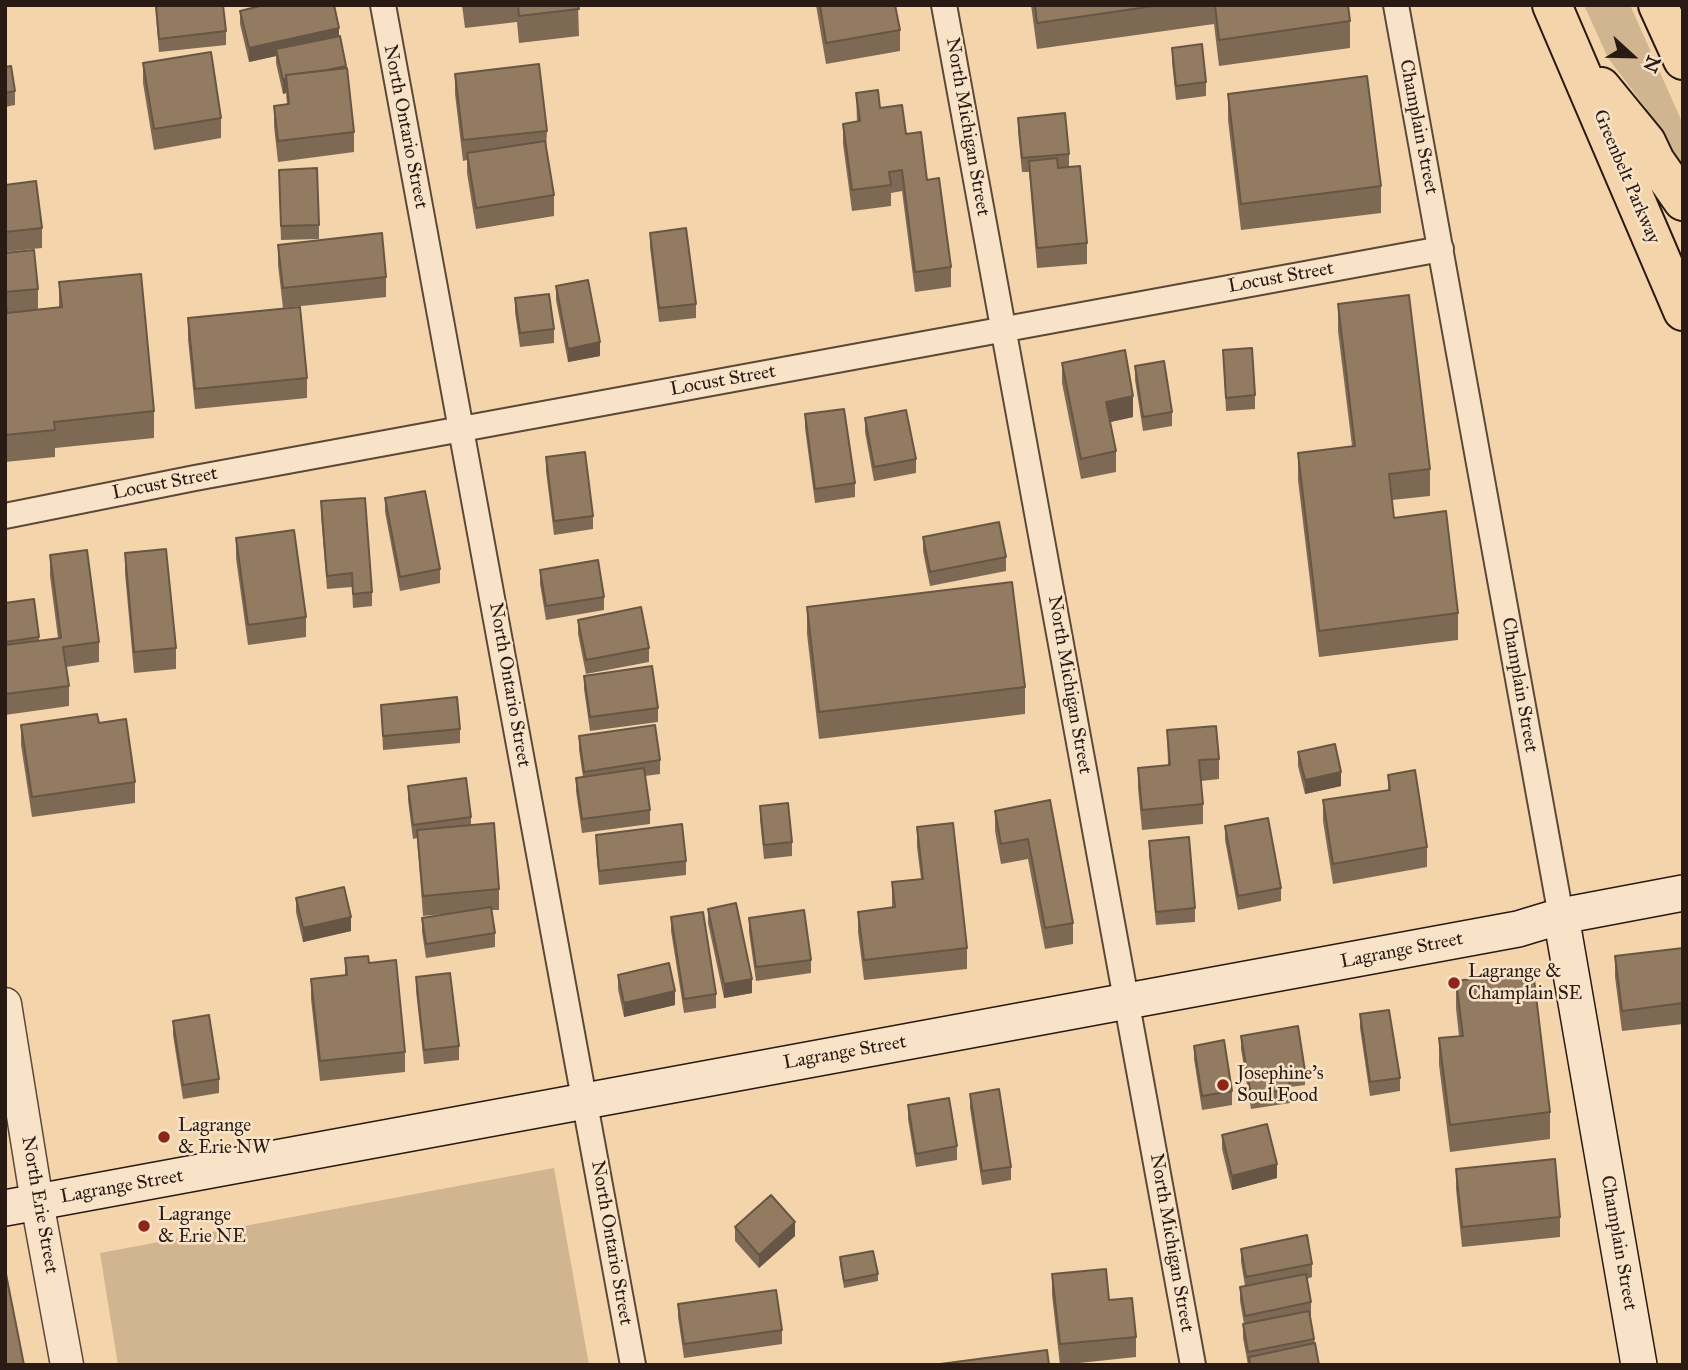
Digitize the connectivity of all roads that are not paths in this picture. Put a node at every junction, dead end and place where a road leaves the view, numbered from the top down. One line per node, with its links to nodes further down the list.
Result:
1 (383, 5): 12 (street, North Ontario Street)
2 (944, 5): 11 (street, North Michigan Street)
3 (1396, 5): 9 (street, Champlain Street)
4 (1552, 5): 6 (main road, Greenbelt Parkway)
5 (1658, 5): 7 (main road)
6 (1571, 50): 8 (main road); 10 (main road, Greenbelt Parkway)
7 (1683, 60)
8 (1683, 201)
9 (1441, 248): 11 (street, Locust Street); 15 (street, Champlain Street)
10 (1683, 311)
11 (1003, 329): 12 (street, Locust Street); 16 (street, North Michigan Street)
12 (462, 429): 13 (street, Locust Street); 18 (street, North Ontario Street)
13 (5, 516)
14 (1683, 893): 15 (main road, Lagrange Street)
15 (1561, 916): 16 (main road, Lagrange Street); 23 (main road, Champlain Street)
16 (1128, 1002): 18 (main road, Lagrange Street); 22 (street, North Michigan Street)
17 (5, 1004): 19 (street, North Erie Street)
18 (585, 1100): 19 (main road, Lagrange Street); 21 (street, North Ontario Street)
19 (21, 1205): 20 (street, North Erie Street)
20 (67, 1365)
21 (633, 1365)
22 (1193, 1365)
23 (1639, 1365)

